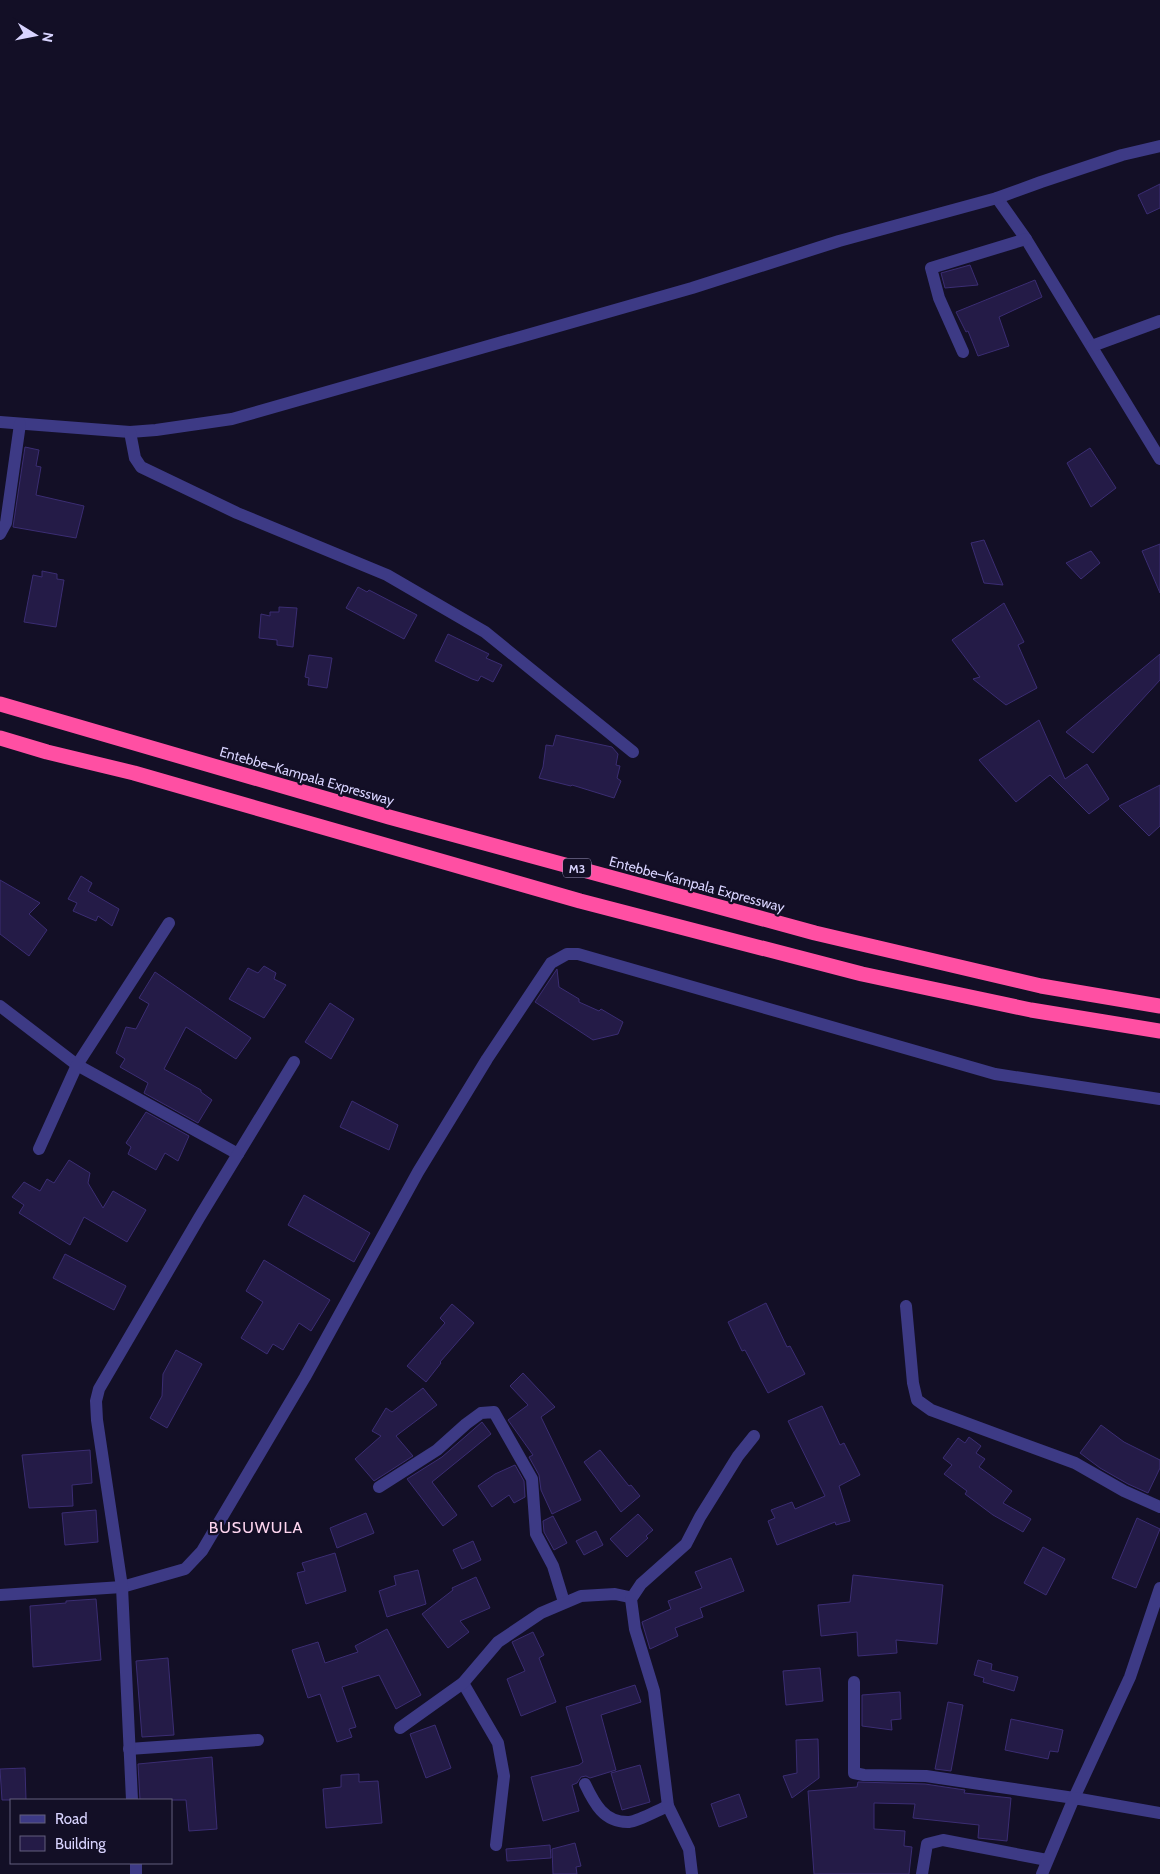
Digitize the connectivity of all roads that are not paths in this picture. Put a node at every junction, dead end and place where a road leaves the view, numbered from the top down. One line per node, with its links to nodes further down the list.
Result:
1 (1160, 146): 2 (street)
2 (997, 198): 3 (street); 9 (street)
3 (1026, 240): 5 (street); 6 (street)
4 (1160, 321): 5 (street)
5 (1092, 346): 10 (street)
6 (963, 352)
7 (0, 422): 8 (street)
8 (20, 424): 9 (street); 11 (street)
9 (130, 432): 14 (street)
10 (1160, 459)
11 (0, 534)
12 (0, 704): 17 (highway, Entebbe–Kampala Expressway / M3)
13 (0, 738): 18 (highway, M3)
14 (633, 752)
15 (169, 923): 20 (street)
16 (0, 1006): 20 (street)
17 (1160, 1006)
18 (1160, 1031)
19 (294, 1062): 23 (street)
20 (77, 1065): 22 (street); 23 (street)
21 (1160, 1099): 28 (street)
22 (39, 1149)
23 (238, 1154): 28 (street)
24 (906, 1306): 27 (street)
25 (754, 1436): 31 (street)
26 (379, 1487): 32 (street)
27 (1160, 1507)
28 (122, 1587): 30 (street); 37 (street)
29 (1160, 1588): 39 (street)
30 (0, 1595)
31 (631, 1599): 32 (street); 41 (street)
32 (564, 1602): 34 (street)
33 (854, 1682): 39 (street)
34 (464, 1683): 35 (street); 43 (street)
35 (400, 1728)
36 (258, 1740): 37 (street)
37 (128, 1749): 40 (street)
38 (585, 1784): 41 (street)
39 (1074, 1798): 42 (street); 44 (street)
40 (132, 1799)
41 (668, 1806): 45 (street)
42 (1160, 1813)
43 (496, 1845)
44 (1048, 1860): 46 (street); 47 (street)
45 (692, 1874)
46 (922, 1874)
47 (1042, 1874)

